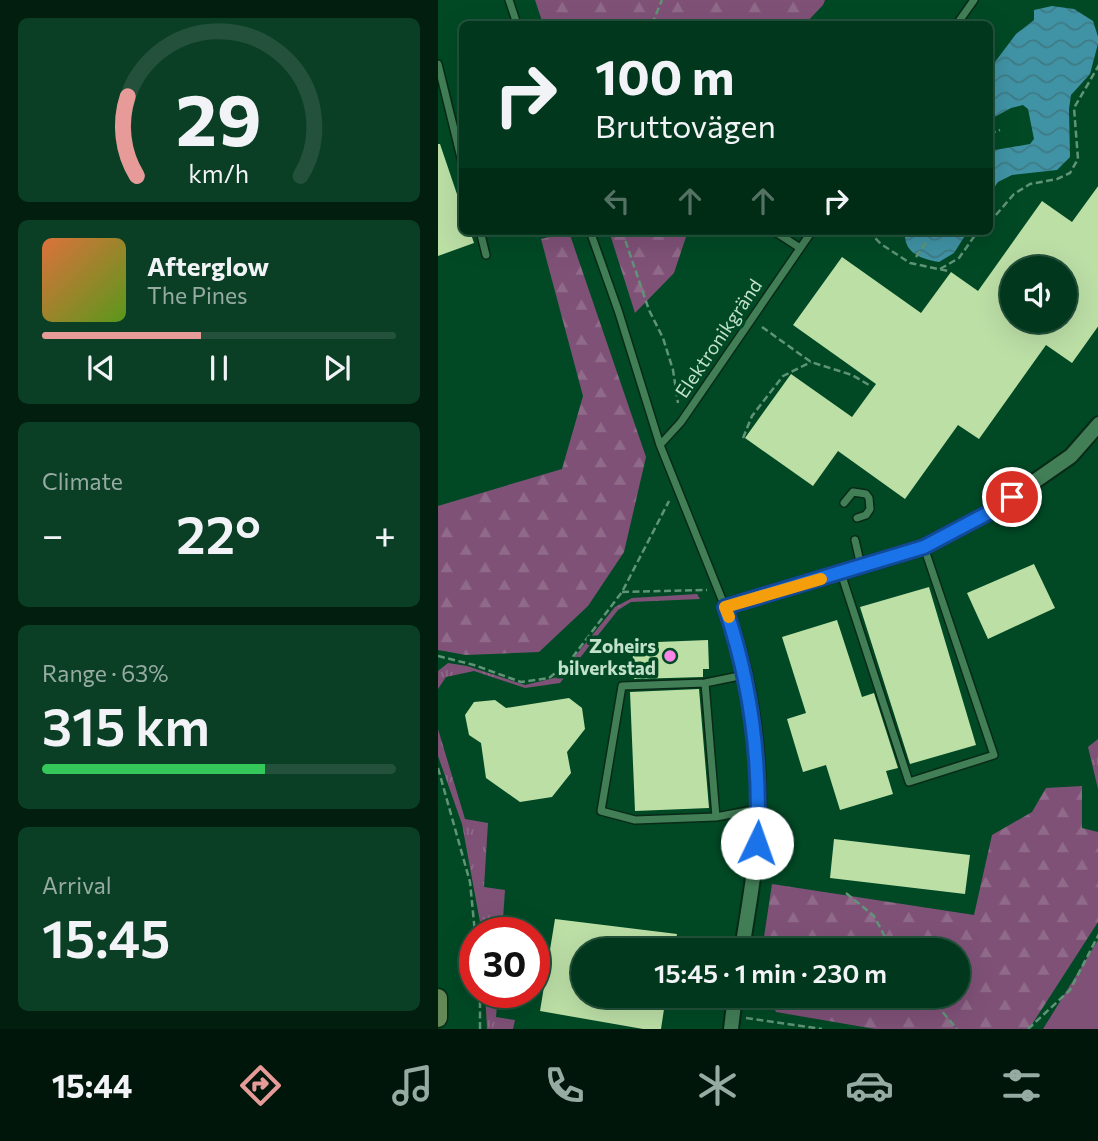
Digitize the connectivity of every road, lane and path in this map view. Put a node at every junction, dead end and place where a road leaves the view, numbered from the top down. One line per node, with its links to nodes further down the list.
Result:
1 (509, 0): 4 (lane)
2 (662, 0): 5 (path)
3 (974, 0): 6 (lane)
4 (516, 21)
5 (653, 21)
6 (959, 21)
7 (438, 64): 11 (lane)
8 (1098, 65): 12 (path)
9 (1000, 130): 10 (path)
10 (993, 133)
11 (459, 150)
12 (993, 218)
13 (481, 235): 22 (lane)
14 (591, 235): 32 (lane, Elektronikgränd)
15 (623, 235): 29 (path)
16 (781, 235): 21 (lane)
17 (809, 235): 21 (lane, Elektronikgränd)
18 (871, 235): 24 (path)
19 (975, 235): 24 (path)
20 (927, 241): 23 (path)
21 (800, 248): 26 (lane, Elektronikgränd)
22 (486, 255)
23 (916, 257)
24 (940, 269): 25 (path)
25 (948, 271)
26 (751, 318): 27 (path); 29 (lane, Elektronikgränd)
27 (811, 362): 28 (path); 31 (path)
28 (869, 385)
29 (681, 422): 32 (lane, Elektronikgränd)
30 (1098, 424): 37 (street)
31 (743, 438)
32 (660, 445): 33 (lane, Elektronikgränd)
33 (680, 493): 40 (lane, Elektronikgränd); 41 (path)
34 (844, 503): 35 (lane)
35 (857, 518)
36 (855, 540): 38 (lane)
37 (924, 547): 38 (street); 39 (lane)
38 (861, 566): 39 (street)
39 (841, 573): 42 (street)
40 (717, 590): 41 (path); 42 (lane, Elektronikgränd)
41 (622, 592): 44 (path)
42 (725, 607): 46 (street)
43 (438, 656): 44 (path)
44 (444, 658): 45 (path)
45 (438, 663)
46 (744, 675): 47 (lane); 49 (street)
47 (705, 683): 50 (lane); 50 (lane)
48 (438, 768): 52 (path)
49 (759, 808): 50 (lane); 54 (street)
50 (716, 817)
51 (846, 893): 55 (path)
52 (473, 917)
53 (1098, 934): 64 (path)
54 (744, 938)
55 (886, 938)
56 (438, 998): 59 (street)
57 (481, 1008): 61 (path)
58 (939, 1008): 63 (path)
59 (438, 1018)
60 (732, 1022): 62 (path)
61 (480, 1029)
62 (822, 1029)
63 (957, 1029)
64 (1028, 1029)

